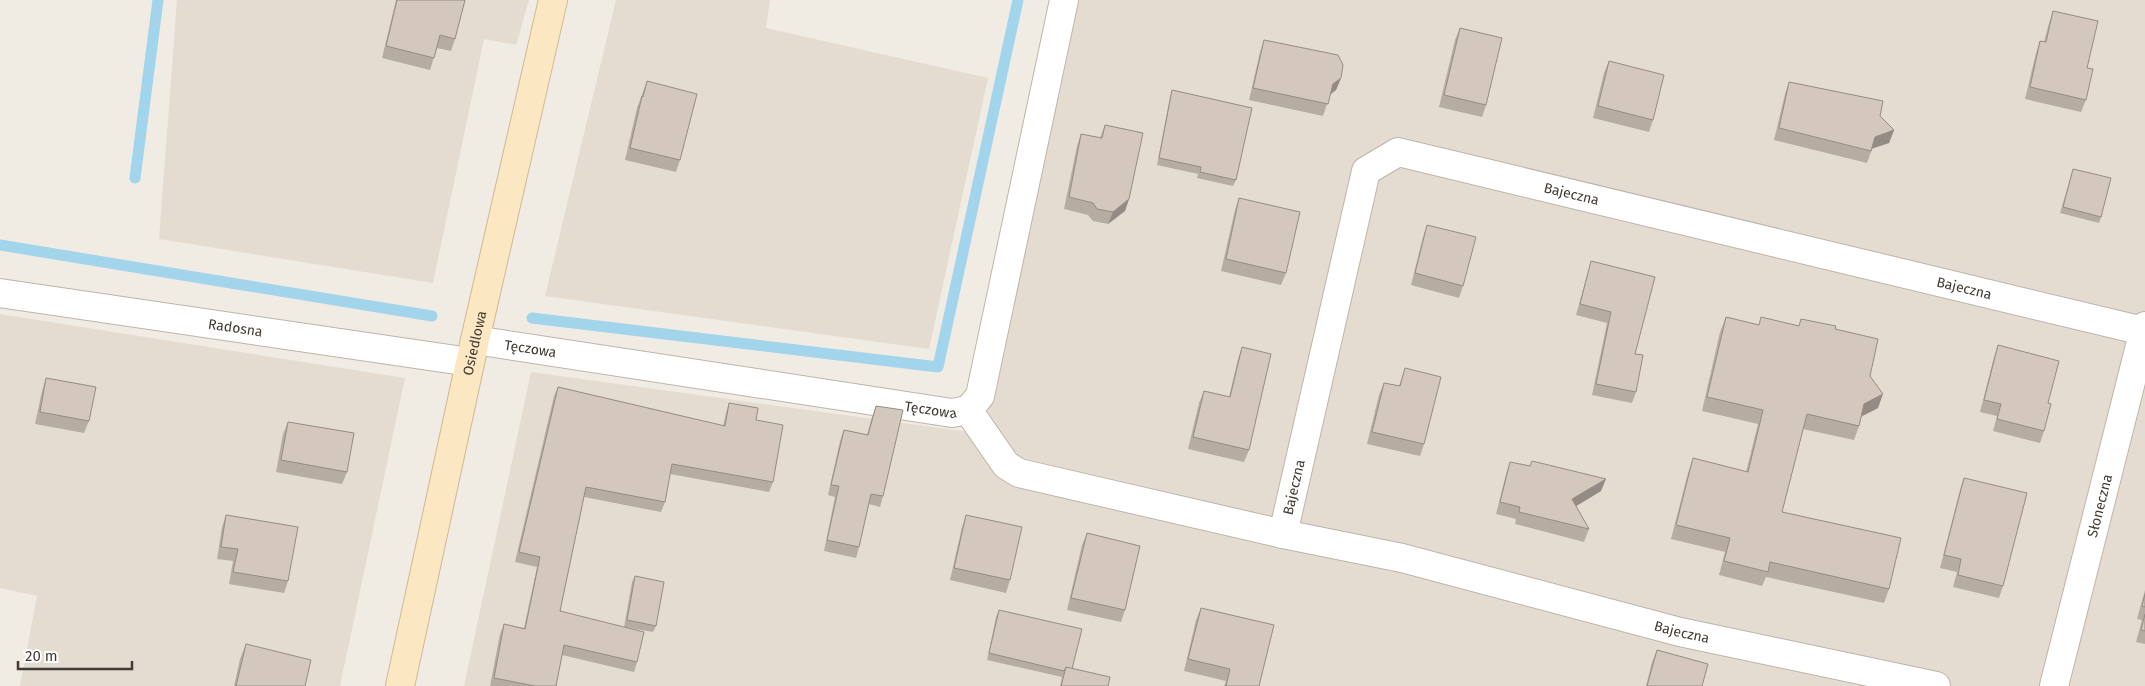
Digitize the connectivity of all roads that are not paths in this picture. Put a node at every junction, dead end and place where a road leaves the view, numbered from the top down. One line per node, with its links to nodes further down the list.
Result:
1 (553, 0): 5 (street, Osiedlowa)
2 (1064, 0): 6 (street, Tęczowa)
3 (0, 293): 5 (street, Radosna)
4 (2144, 328): 7 (street, Bajeczna); 10 (street, Słoneczna)
5 (472, 351): 6 (street, Tęczowa); 8 (street, Osiedlowa)
6 (968, 410): 7 (street, Bajeczna)
7 (1283, 534): 9 (street, Bajeczna)
8 (400, 686)
9 (1936, 686)
10 (2054, 686)

